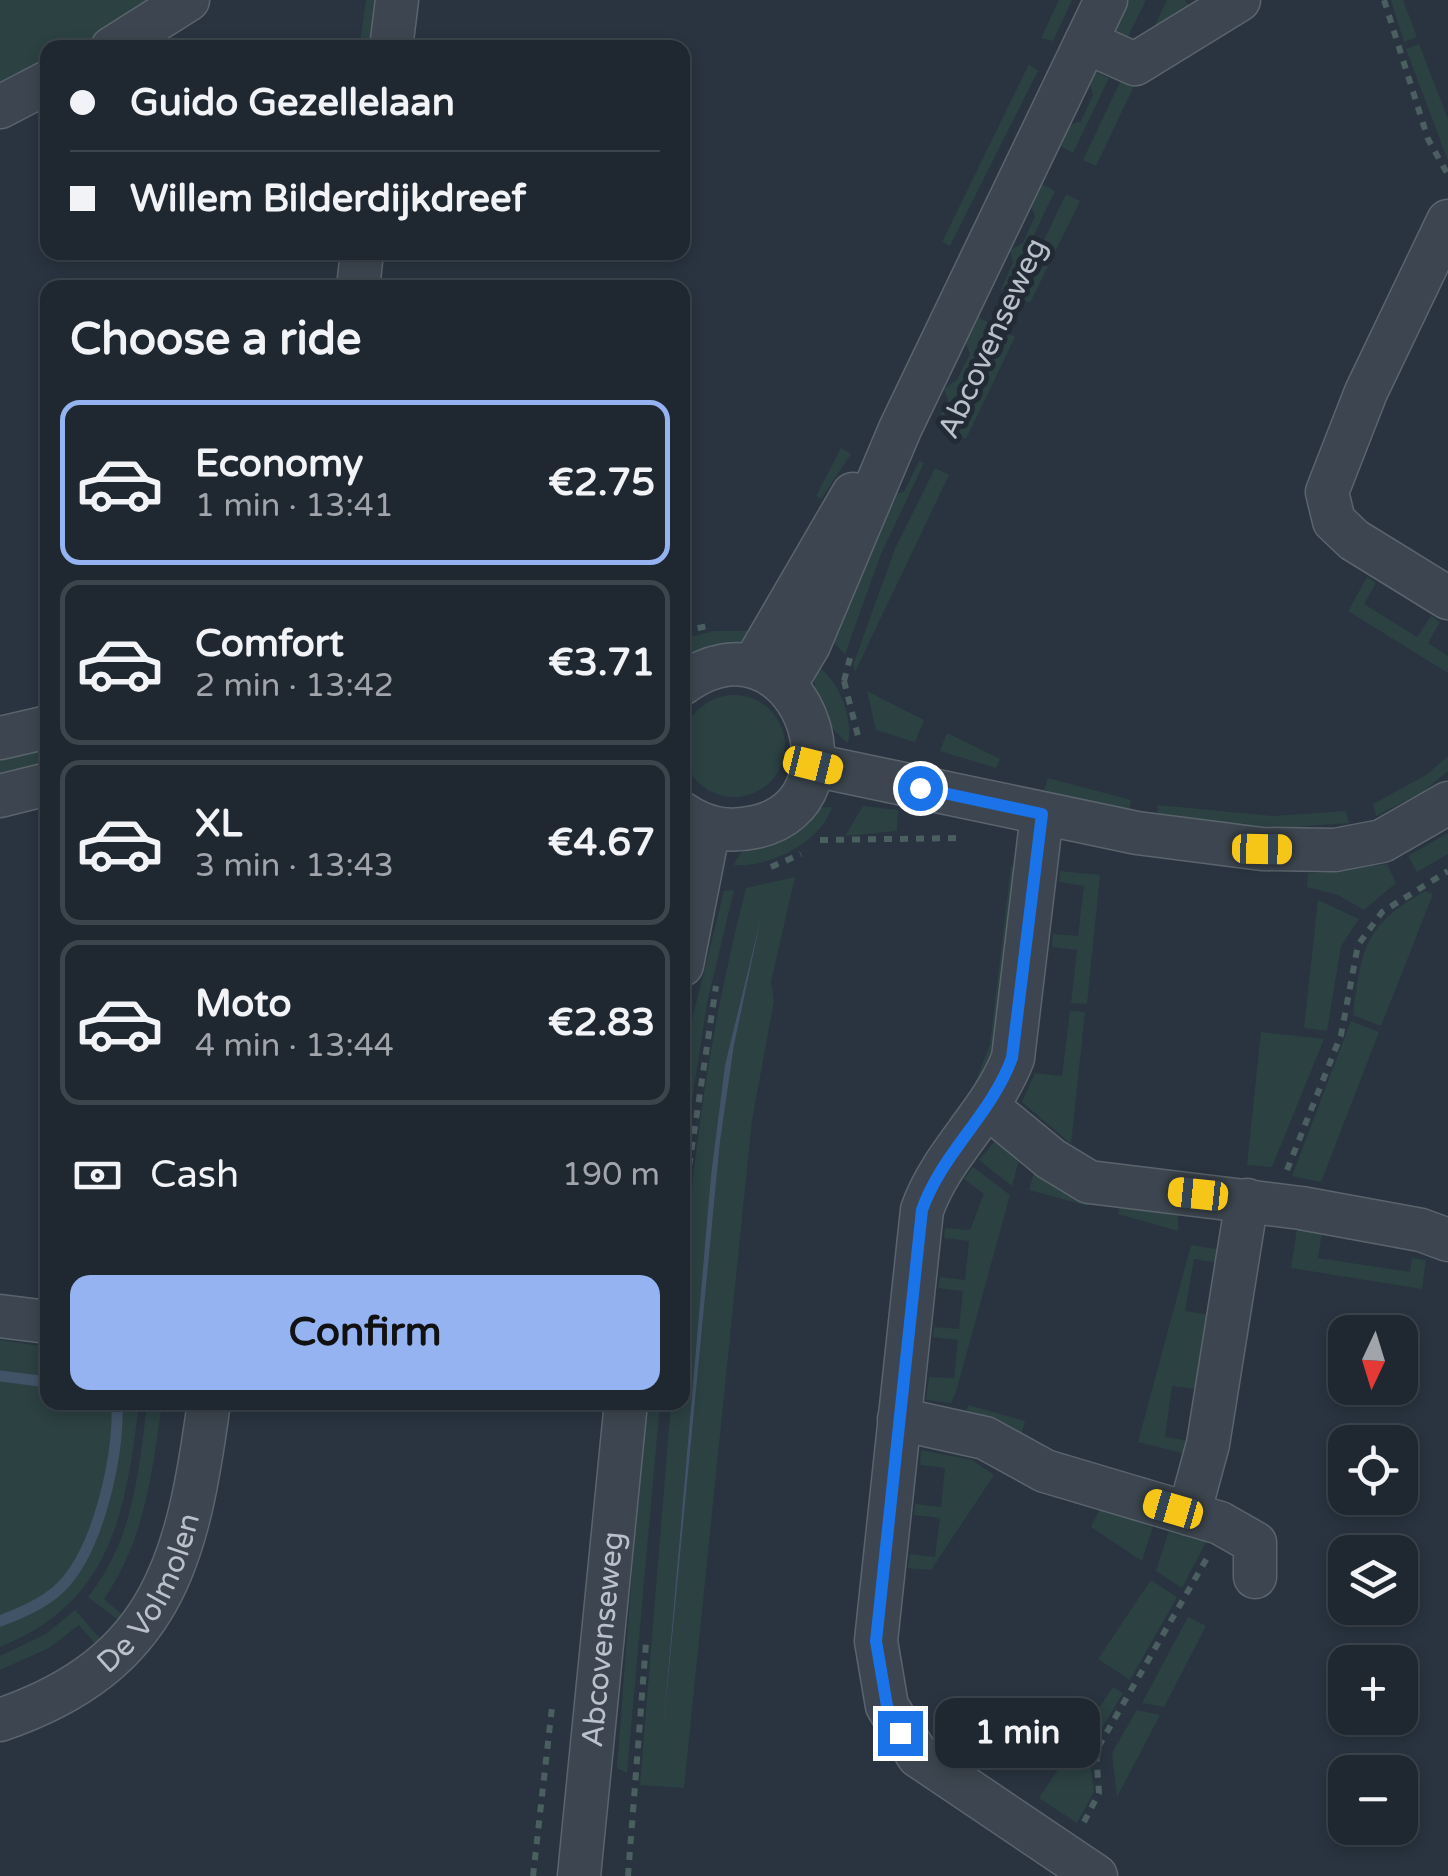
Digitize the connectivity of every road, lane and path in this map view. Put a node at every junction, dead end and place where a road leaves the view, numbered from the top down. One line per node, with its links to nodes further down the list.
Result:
1 (188, 0): 6 (street)
2 (398, 0): 7 (street)
3 (1106, 0): 8 (street, Abcovenseweg)
4 (1238, 0): 8 (street)
5 (1384, 0): 11 (path)
6 (125, 40)
7 (392, 40)
8 (1086, 42): 15 (street, Abcovenseweg)
9 (40, 86): 10 (street)
10 (0, 107)
11 (1448, 175)
12 (1448, 221): 13 (street)
13 (1448, 598)
14 (852, 654): 17 (path)
15 (769, 676): 16 (street); 20 (street)
16 (690, 678)
17 (844, 681)
18 (40, 729): 19 (street)
19 (0, 738)
20 (813, 765): 24 (street); 25 (street)
21 (40, 786): 22 (street)
22 (0, 796)
23 (1448, 803): 24 (street)
24 (1042, 814): 28 (street)
25 (696, 821): 27 (street)
26 (1448, 872): 30 (path)
27 (701, 967): 29 (path)
28 (989, 1108): 30 (street); 36 (street)
29 (690, 1148)
30 (1261, 1202): 31 (street); 37 (street)
31 (1448, 1240)
32 (0, 1316): 33 (street)
33 (40, 1321)
34 (208, 1410): 39 (street, De Volmolen)
35 (625, 1410): 41 (street, Abcovenseweg)
36 (899, 1419): 37 (street); 43 (street)
37 (1189, 1514): 38 (street)
38 (1255, 1577)
39 (0, 1720)
40 (634, 1800): 42 (path)
41 (579, 1876)
42 (628, 1876)
43 (1096, 1876)

